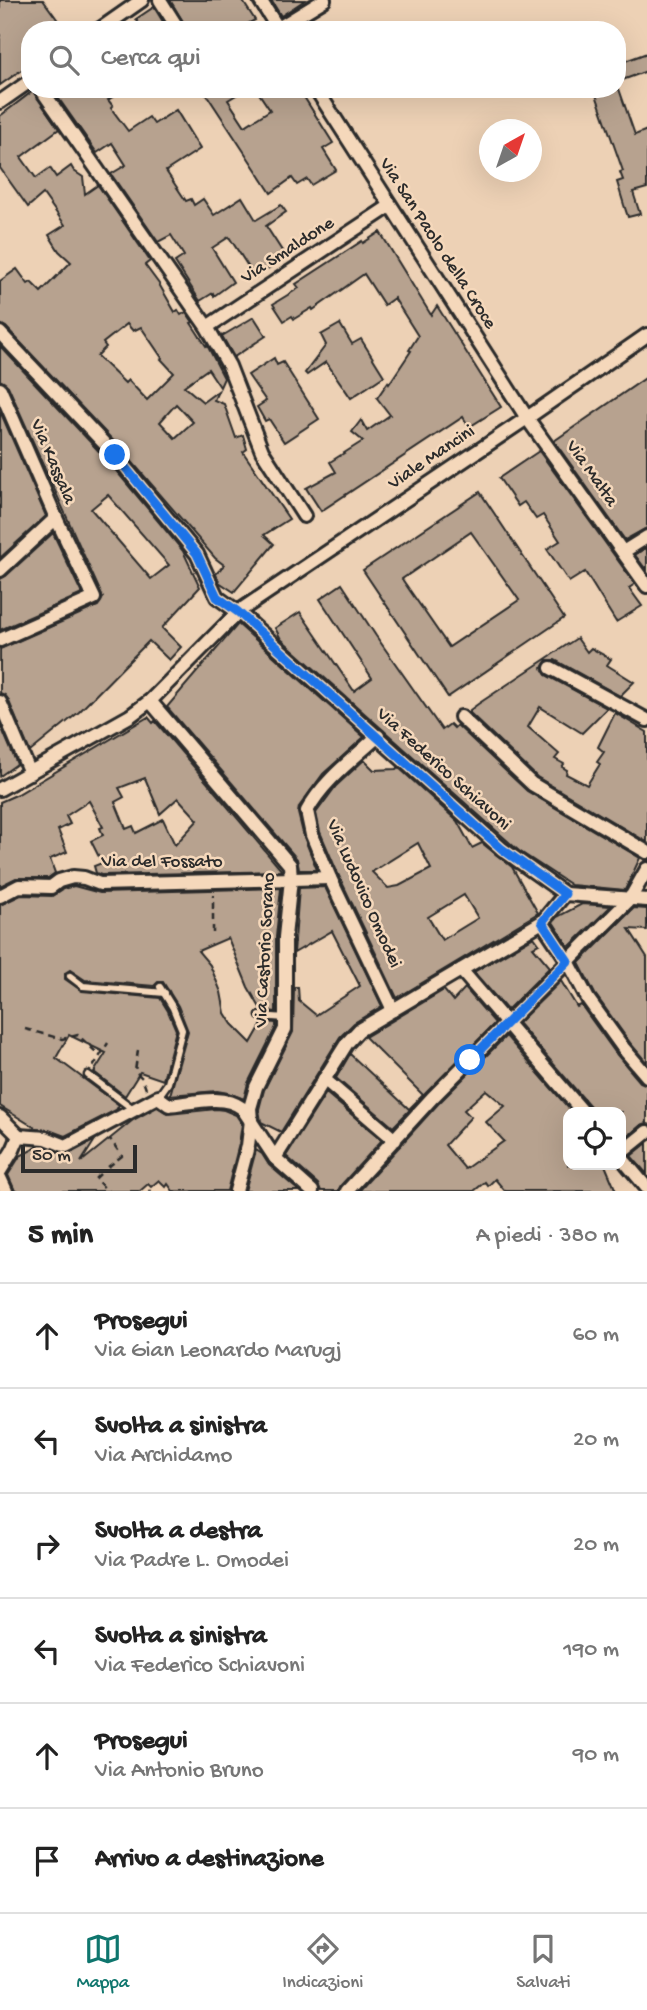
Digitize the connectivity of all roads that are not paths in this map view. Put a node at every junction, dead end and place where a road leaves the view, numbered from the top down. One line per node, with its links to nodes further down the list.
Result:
1 (142, 0): 5 (street)
2 (160, 0): 6 (street)
3 (260, 0): 7 (street)
4 (324, 0): 8 (street)
5 (112, 21)
6 (173, 21)
7 (272, 21)
8 (290, 21)
9 (21, 87): 12 (street)
10 (47, 98): 14 (street)
11 (322, 98): 13 (street, Via San Paolo della Croce)
12 (0, 102)
13 (390, 206): 14 (street, Via Smaldone); 18 (street, Via San Paolo della Croce)
14 (207, 327): 19 (street)
15 (0, 334): 25 (street, Via Federico Schiavoni)
16 (647, 335): 18 (street, Viale Mancini)
17 (0, 389): 20 (street, Via Kassala)
18 (527, 418): 22 (street, Via Malta); 25 (street, Viale Mancini)
19 (304, 516)
20 (57, 518): 23 (street, Via Kassala); 26 (street)
21 (647, 537): 22 (street)
22 (623, 552): 24 (street, Via Malta)
23 (0, 570)
24 (647, 586)
25 (238, 612): 28 (street, Viale Mancini); 32 (street, Via Federico Schiavoni)
26 (0, 640)
27 (551, 668): 31 (street)
28 (150, 701): 33 (street, Viale Mancini); 38 (street, Via Castorio Sorano)
29 (0, 702): 33 (street)
30 (461, 717): 35 (street)
31 (647, 720)
32 (378, 736): 37 (street, Via Ludovico Omodei); 39 (street, Via Federico Schiavoni)
33 (30, 773): 34 (street, Viale Mancini)
34 (0, 789)
35 (647, 852)
36 (647, 869): 41 (street)
37 (330, 878): 38 (street, Via del Fossato); 47 (street, Via Ludovico Omodei)
38 (290, 879): 40 (street, Via del Fossato); 49 (street, Via Castorio Sorano)
39 (565, 894): 41 (street); 43 (street)
40 (0, 896)
41 (629, 899): 42 (street); 44 (street)
42 (647, 900)
43 (542, 922): 44 (street); 45 (street)
44 (568, 961): 50 (street); 52 (street)
45 (461, 970): 47 (street); 50 (street)
46 (70, 976): 54 (lane)
47 (393, 1010): 53 (street)
48 (260, 1016): 49 (lane)
49 (285, 1018): 58 (street, Via Castorio Sorano)
50 (505, 1023): 55 (street); 61 (street)
51 (88, 1075): 56 (lane)
52 (647, 1076)
53 (324, 1079): 61 (street); 63 (street)
54 (154, 1099): 56 (street); 58 (street)
55 (579, 1107)
56 (133, 1109): 60 (street)
57 (0, 1117): 60 (street)
58 (251, 1120): 63 (street); 69 (street, Via Castorio Sorano)
59 (647, 1132): 62 (street)
60 (19, 1136): 65 (street)
61 (394, 1140): 71 (street)
62 (626, 1151)
63 (275, 1158): 70 (street)
64 (626, 1161): 67 (street)
65 (0, 1171)
66 (0, 1178): 68 (street)
67 (647, 1188)
68 (6, 1191)
69 (236, 1191)
70 (312, 1191)
71 (347, 1191)

